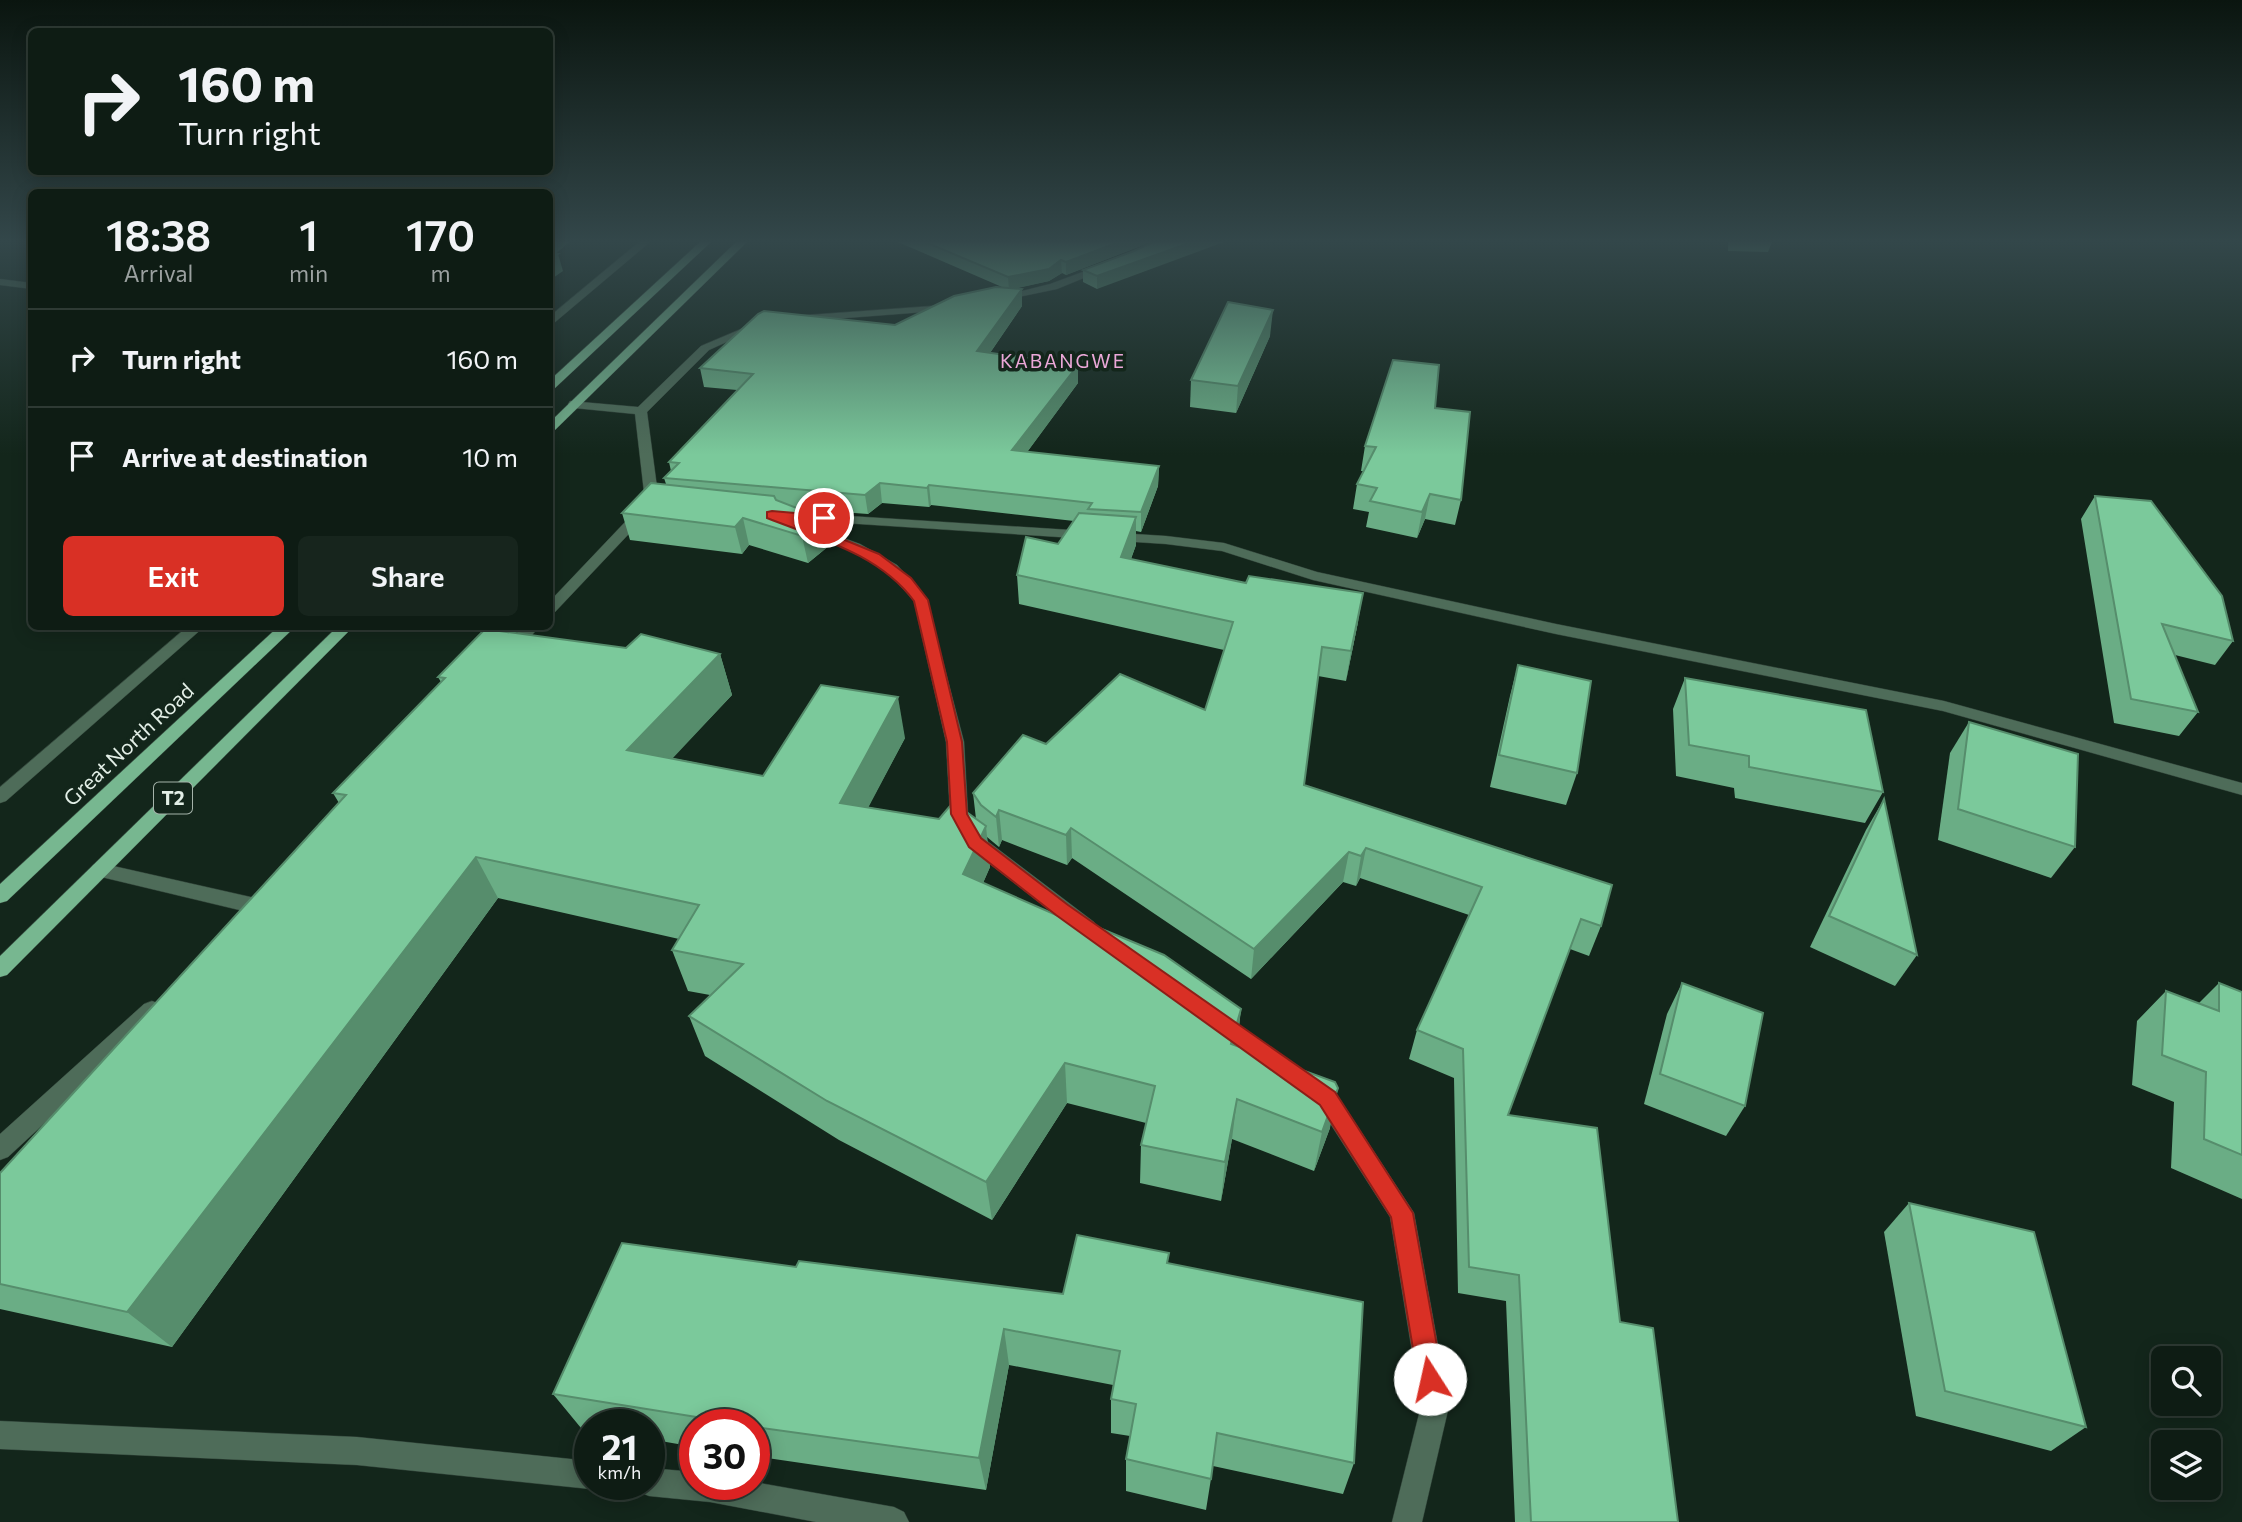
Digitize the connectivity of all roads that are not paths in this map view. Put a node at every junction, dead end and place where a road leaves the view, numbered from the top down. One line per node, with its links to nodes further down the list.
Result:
1 (629, 313): 6 (main road)
2 (669, 313): 7 (main road)
3 (861, 313): 4 (street)
4 (785, 319)
5 (772, 320): 8 (street)
6 (553, 383)
7 (574, 404): 8 (street); 9 (main road)
8 (641, 411): 10 (street)
9 (553, 425)
10 (553, 606)
11 (193, 630): 17 (street)
12 (285, 630): 19 (main road, Great North Road / T2)
13 (343, 630): 18 (main road, T2)
14 (529, 630): 15 (street)
15 (495, 667)
16 (2242, 789): 21 (street)
17 (0, 797)
18 (100, 870): 20 (street); 22 (main road, T2)
19 (0, 896)
20 (244, 926)
21 (1106, 943)
22 (0, 970)
23 (163, 1000): 25 (street)
24 (1206, 1015): 30 (street)
25 (0, 1149)
26 (0, 1435): 27 (street)
27 (574, 1473)
28 (665, 1484): 29 (street)
29 (894, 1522)
30 (1407, 1522)

